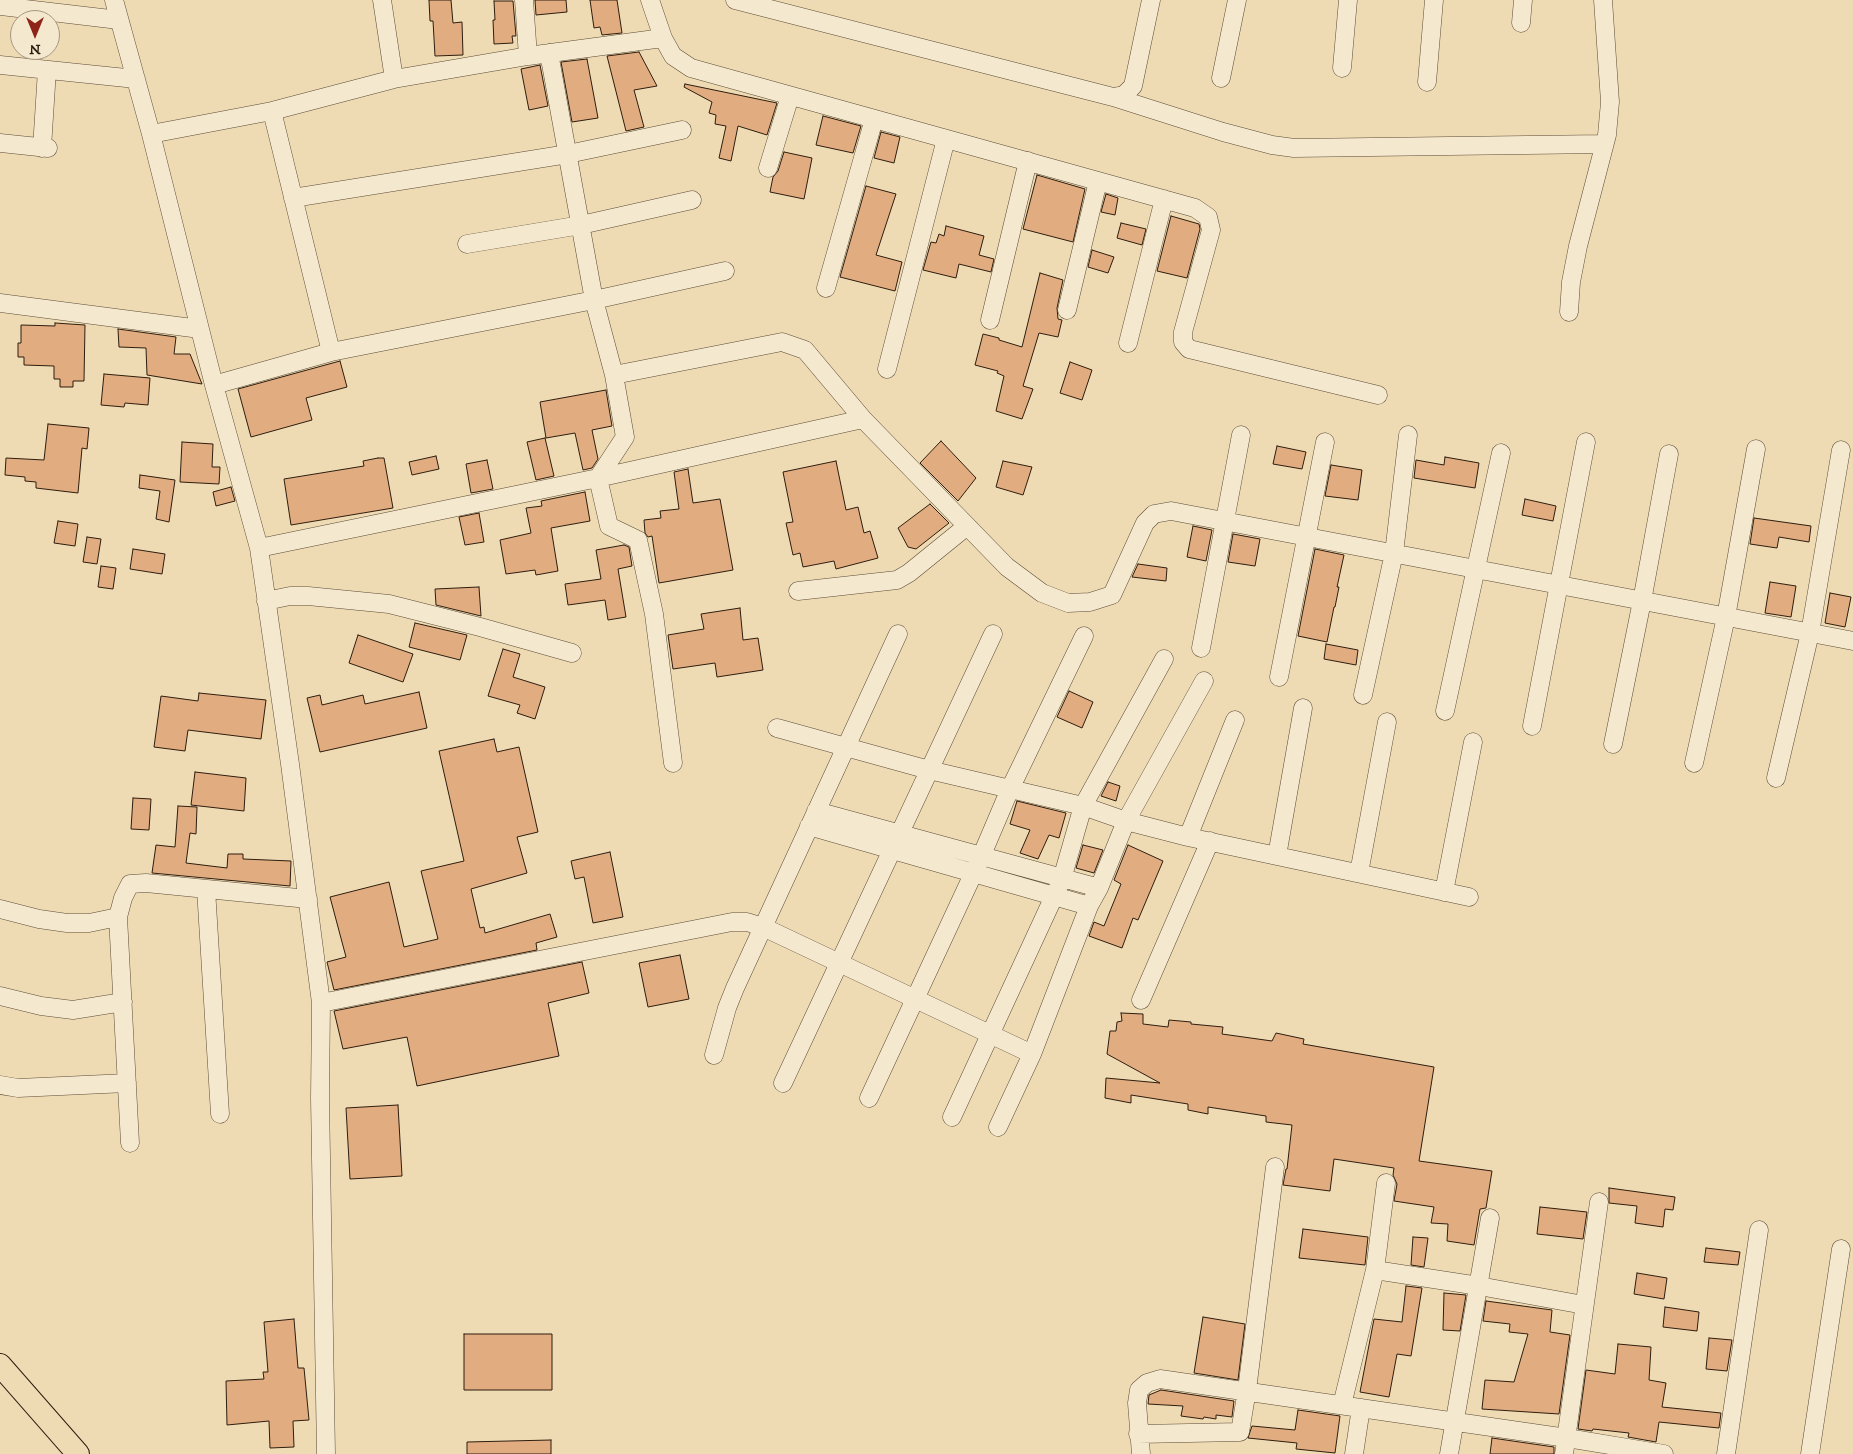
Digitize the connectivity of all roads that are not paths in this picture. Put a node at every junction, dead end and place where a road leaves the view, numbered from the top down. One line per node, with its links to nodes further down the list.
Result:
1 (114, 0): 13 (street)
2 (382, 0): 23 (street)
3 (524, 0): 17 (street)
4 (650, 0): 15 (street)
5 (735, 0): 26 (street)
6 (1151, 0): 26 (street)
7 (1237, 0): 21 (street)
8 (1348, 0): 19 (street)
9 (1434, 0): 24 (street)
10 (1523, 0): 14 (street)
11 (1603, 0): 33 (street)
12 (0, 6): 13 (street)
13 (119, 20): 22 (street)
14 (1521, 23)
15 (663, 38): 16 (street); 25 (street)
16 (549, 54): 17 (street); 34 (street)
17 (528, 56): 23 (street)
18 (0, 65): 20 (street)
19 (1342, 68)
20 (47, 70): 22 (street); 32 (street)
21 (1220, 78)
22 (136, 79): 30 (street)
23 (394, 79): 27 (street)
24 (1427, 82)
25 (790, 96): 28 (street); 36 (street)
26 (1113, 97): 33 (street)
27 (272, 111): 30 (street); 38 (street)
28 (874, 119): 31 (street); 44 (street)
29 (682, 130): 34 (street)
30 (151, 134): 50 (street)
31 (946, 139): 35 (street); 53 (street)
32 (0, 143)
33 (1604, 144): 48 (street)
34 (568, 154): 38 (street); 41 (street)
35 (1028, 161): 37 (street); 49 (street)
36 (768, 168)
37 (1098, 181): 39 (street); 47 (street)
38 (293, 198): 52 (street)
39 (1164, 199): 51 (street); 56 (street)
40 (692, 200): 41 (street)
41 (581, 225): 42 (street); 45 (street)
42 (467, 244)
43 (725, 271): 45 (street)
44 (826, 288)
45 (594, 300): 52 (street); 54 (street)
46 (0, 302): 50 (street)
47 (1067, 310)
48 (1569, 312)
49 (990, 320)
50 (200, 329): 55 (street)
51 (1128, 343)
52 (331, 352): 55 (street)
53 (887, 368)
54 (614, 375): 57 (street); 66 (street)
55 (214, 385): 70 (street)
56 (1378, 396)
57 (863, 419): 66 (street); 68 (street)
58 (1241, 435): 67 (street)
59 (1408, 435): 71 (street)
60 (1325, 442): 69 (street)
61 (1586, 442): 73 (street)
62 (1756, 449): 77 (street)
63 (1841, 450): 78 (street)
64 (1501, 453): 72 (street)
65 (1669, 454): 76 (street)
66 (598, 478): 70 (street); 98 (street)
67 (1225, 521): 68 (street); 69 (street); 83 (street)
68 (967, 526): 74 (street)
69 (1306, 537): 71 (street); 86 (street)
70 (259, 548): 75 (street)
71 (1394, 553): 72 (street); 88 (street)
72 (1475, 569): 73 (street); 90 (street)
73 (1560, 585): 76 (street); 93 (street)
74 (798, 591)
75 (266, 601): 84 (street); 118 (street)
76 (1642, 601): 77 (street); 96 (street)
77 (1726, 617): 78 (street); 99 (street)
78 (1810, 633): 82 (street); 101 (street)
79 (898, 634): 97 (street)
80 (993, 634): 100 (street)
81 (1084, 636): 102 (street)
82 (1853, 641)
83 (1201, 648)
84 (572, 653)
85 (1164, 660): 103 (street)
86 (1279, 677)
87 (1204, 681): 105 (street)
88 (1363, 695)
89 (1303, 708): 109 (street)
90 (1445, 711)
91 (1235, 720): 106 (street)
92 (1387, 722): 111 (street)
93 (1532, 726)
94 (777, 728): 97 (street)
95 (1473, 742): 115 (street)
96 (1614, 744)
97 (846, 747): 100 (street); 104 (street)
98 (673, 763)
99 (1694, 763)
100 (929, 770): 102 (street); 108 (street)
101 (1776, 778)
102 (1010, 789): 103 (street); 110 (street)
103 (1083, 806): 105 (street); 112 (street)
104 (813, 819): 108 (street); 122 (street)
105 (1126, 821): 106 (street); 113 (street)
106 (1188, 837): 107 (street)
107 (1210, 841): 109 (street); 126 (street)
108 (895, 842): 110 (street); 123 (street)
109 (1277, 856): 111 (street)
110 (977, 864): 112 (street); 116 (street); 125 (street)
111 (1359, 874): 115 (street)
112 (1062, 879): 113 (street); 116 (street)
113 (1099, 888): 119 (street)
114 (206, 889): 118 (street); 121 (street); 136 (street)
115 (1444, 892): 117 (street)
116 (1054, 895): 119 (street); 129 (street)
117 (1469, 897)
118 (308, 899): 128 (street)
119 (1089, 906): 130 (street)
120 (0, 909): 121 (street)
121 (118, 917): 127 (street)
122 (763, 927): 123 (street); 128 (street); 131 (street)
123 (839, 963): 125 (street); 132 (street)
124 (0, 996): 127 (street)
125 (915, 998): 129 (street); 135 (street)
126 (1142, 1000)
127 (123, 1002): 133 (street)
128 (321, 1002): 157 (street)
129 (990, 1034): 130 (street); 137 (street)
130 (1032, 1054): 138 (street)
131 (714, 1055)
132 (783, 1083)
133 (127, 1084): 134 (street); 139 (street)
134 (0, 1086)
135 (869, 1098)
136 (220, 1114)
137 (952, 1117)
138 (998, 1127)
139 (130, 1143)
140 (1275, 1167): 150 (street)
141 (1386, 1183): 146 (street)
142 (1599, 1202): 148 (street)
143 (1490, 1218): 147 (street)
144 (1759, 1230): 162 (street)
145 (1841, 1249): 163 (street)
146 (1375, 1270): 147 (street); 151 (street)
147 (1479, 1286): 148 (street); 153 (street)
148 (1584, 1305): 155 (street)
149 (0, 1365): 156 (main road)
150 (1247, 1390): 151 (street); 154 (street); 154 (street)
151 (1342, 1405): 152 (street)
152 (1361, 1408): 153 (street); 159 (street)
153 (1453, 1421): 155 (street); 160 (street)
154 (1138, 1434): 158 (street)
155 (1565, 1446): 161 (street)
156 (78, 1454)
157 (326, 1454)
158 (1141, 1454)
159 (1354, 1454)
160 (1449, 1454)
161 (1664, 1454)
162 (1726, 1454)
163 (1810, 1454)

